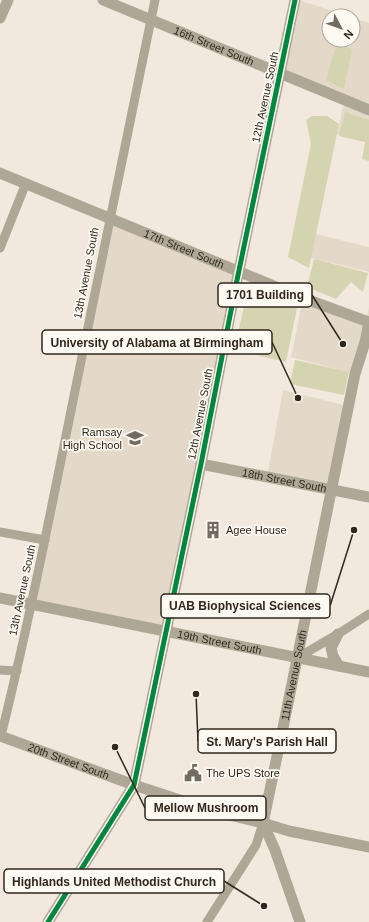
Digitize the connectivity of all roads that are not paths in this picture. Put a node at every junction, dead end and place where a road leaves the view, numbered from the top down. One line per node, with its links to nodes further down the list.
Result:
1 (8, 0): 5 (street)
2 (103, 0): 6 (street, 16th Street South)
3 (155, 0): 6 (street, 13th Avenue South)
4 (294, 0): 7 (street, 12th Avenue South)
5 (0, 18)
6 (150, 20): 7 (street, 16th Street South); 11 (street, 13th Avenue South)
7 (280, 73): 8 (street, 16th Street South); 13 (street, 12th Avenue South)
8 (369, 110)
9 (0, 173): 10 (street, 17th Street South)
10 (26, 183): 11 (street, 17th Street South); 12 (street)
11 (110, 218): 13 (street, 17th Street South); 19 (street, 13th Avenue South)
12 (0, 248)
13 (239, 272): 14 (street, 17th Street South); 15 (street, 12th Avenue South)
14 (369, 322): 16 (street, 11th Avenue South)
15 (201, 464): 16 (street, 18th Street South); 23 (street, 12th Avenue South)
16 (332, 490): 17 (street, 18th Street South); 25 (street, 11th Avenue South)
17 (369, 497)
18 (0, 532): 19 (street)
19 (45, 540): 21 (street, 13th Avenue South)
20 (0, 598): 21 (street, 19th Street South)
21 (32, 604): 23 (street, 19th Street South); 28 (street, 13th Avenue South)
22 (369, 614): 24 (street)
23 (166, 631): 25 (street, 19th Street South); 31 (street, 12th Avenue South)
24 (338, 634): 25 (street); 26 (street)
25 (297, 658): 26 (street, 19th Street South); 32 (street, 11th Avenue South)
26 (339, 666): 29 (street, 19th Street South)
27 (0, 670): 28 (street)
28 (17, 671): 30 (street, 13th Avenue South)
29 (369, 672)
30 (0, 736): 31 (street, 20th Street South)
31 (134, 785): 32 (street, 20th Street South); 34 (street)
32 (263, 823): 33 (street, 20th Street South); 35 (street, 11th Avenue South); 36 (street)
33 (369, 847)
34 (48, 922)
35 (207, 922)
36 (300, 922)

